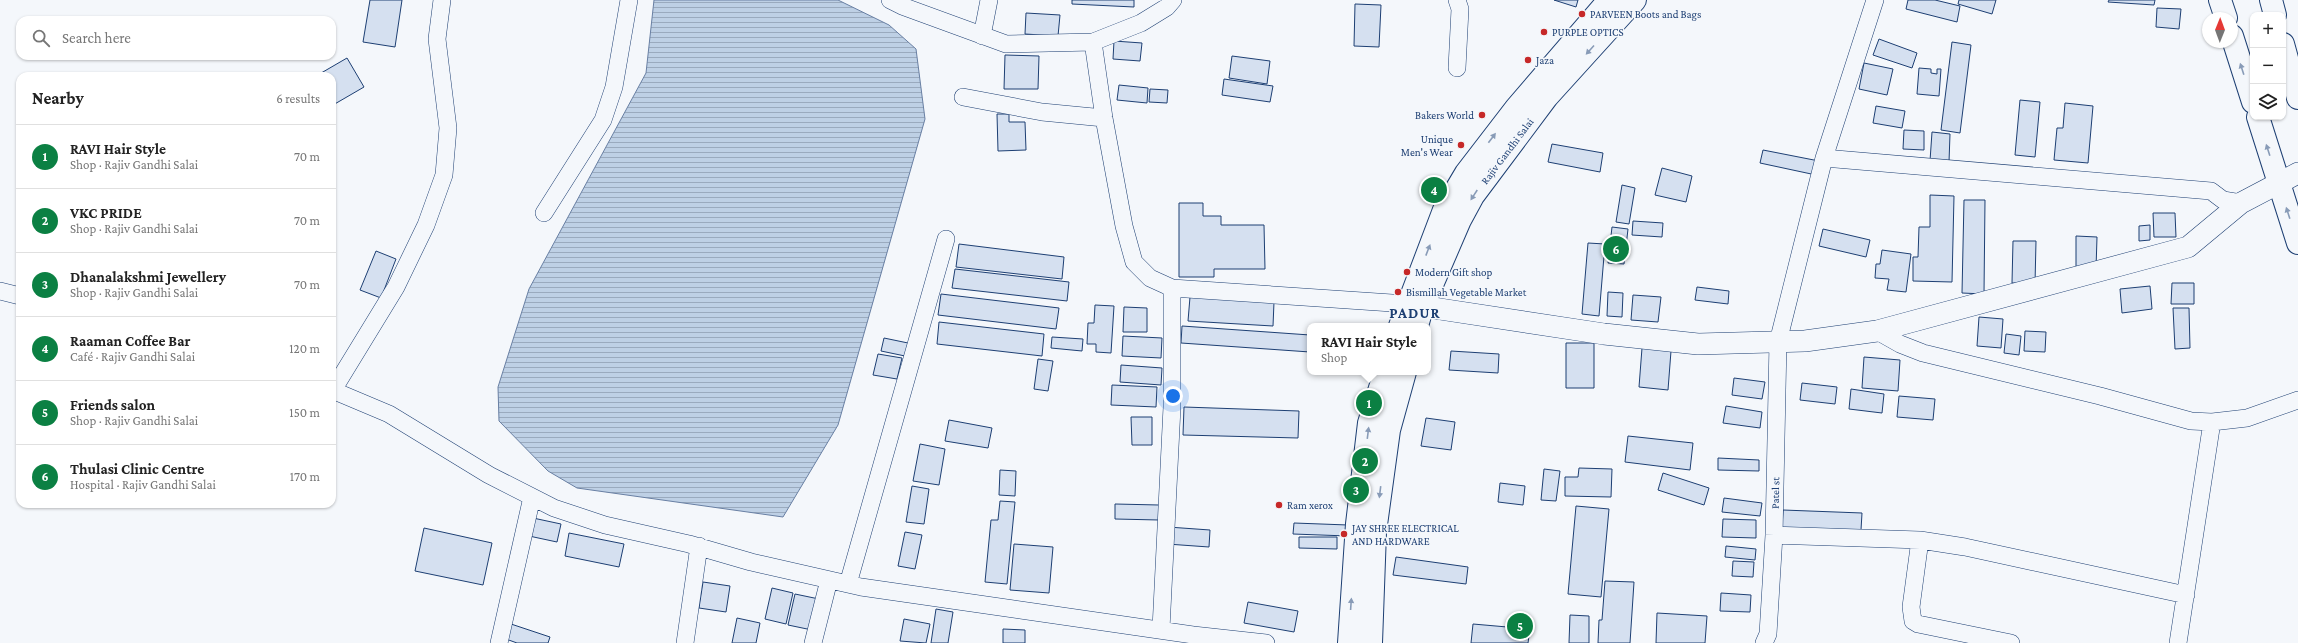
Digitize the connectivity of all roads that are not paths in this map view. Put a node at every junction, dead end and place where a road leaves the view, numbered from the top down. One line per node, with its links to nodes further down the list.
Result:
1 (442, 0): 39 (street)
2 (629, 0): 27 (street)
3 (890, 0): 14 (street)
4 (989, 0): 14 (street)
5 (1457, 0): 18 (street)
6 (1609, 0): 33 (main road, Rajiv Gandhi Salai, one-way to 6)
7 (1635, 0): 33 (main road, Rajiv Gandhi Salai, one-way to 33)
8 (1875, 0): 24 (street, Patel st)
9 (2220, 0): 12 (main road)
10 (2271, 0): 13 (main road)
11 (1169, 2): 15 (street)
12 (2224, 12)
13 (2274, 12)
14 (982, 36): 15 (street)
15 (1093, 42): 22 (street)
16 (2236, 48): 19 (main road, one-way to 16)
17 (2284, 48): 21 (main road)
18 (1457, 68)
19 (2250, 93)
20 (963, 97): 22 (street)
21 (2298, 98)
22 (1104, 118): 30 (street)
23 (2259, 120): 25 (main road, one-way to 23)
24 (1824, 158): 26 (street); 36 (street, Patel st)
25 (2288, 178): 26 (street); 29 (main road, one-way to 25)
26 (2241, 203): 35 (street)
27 (544, 213)
28 (946, 239): 48 (street)
29 (2298, 242)
30 (1172, 288): 33 (street); 50 (street)
31 (0, 291): 32 (street)
32 (16, 295)
33 (1416, 313): 34 (main road, Rajiv Gandhi Salai); 36 (street)
34 (1404, 323)
35 (1877, 331): 36 (street); 42 (street)
36 (1778, 342): 44 (street, Patel st)
37 (1384, 375): 56 (main road, one-way to 37)
38 (1403, 375): 57 (main road, one-way to 57)
39 (336, 384)
40 (336, 392): 43 (street)
41 (2298, 400): 42 (street)
42 (2212, 422): 49 (street)
43 (532, 497): 46 (street); 52 (street)
44 (1774, 535): 45 (street); 58 (street, Patel st)
45 (1920, 540): 49 (street); 59 (street)
46 (699, 546): 47 (street); 53 (street)
47 (829, 580): 48 (street); 54 (street)
48 (848, 584): 50 (street)
49 (2186, 595): 60 (street)
50 (1161, 629): 51 (street)
51 (1192, 639): 55 (street)
52 (499, 643)
53 (685, 643)
54 (813, 643)
55 (1266, 643)
56 (1349, 643)
57 (1371, 643)
58 (1764, 643)
59 (2011, 643)
60 (2178, 643)

